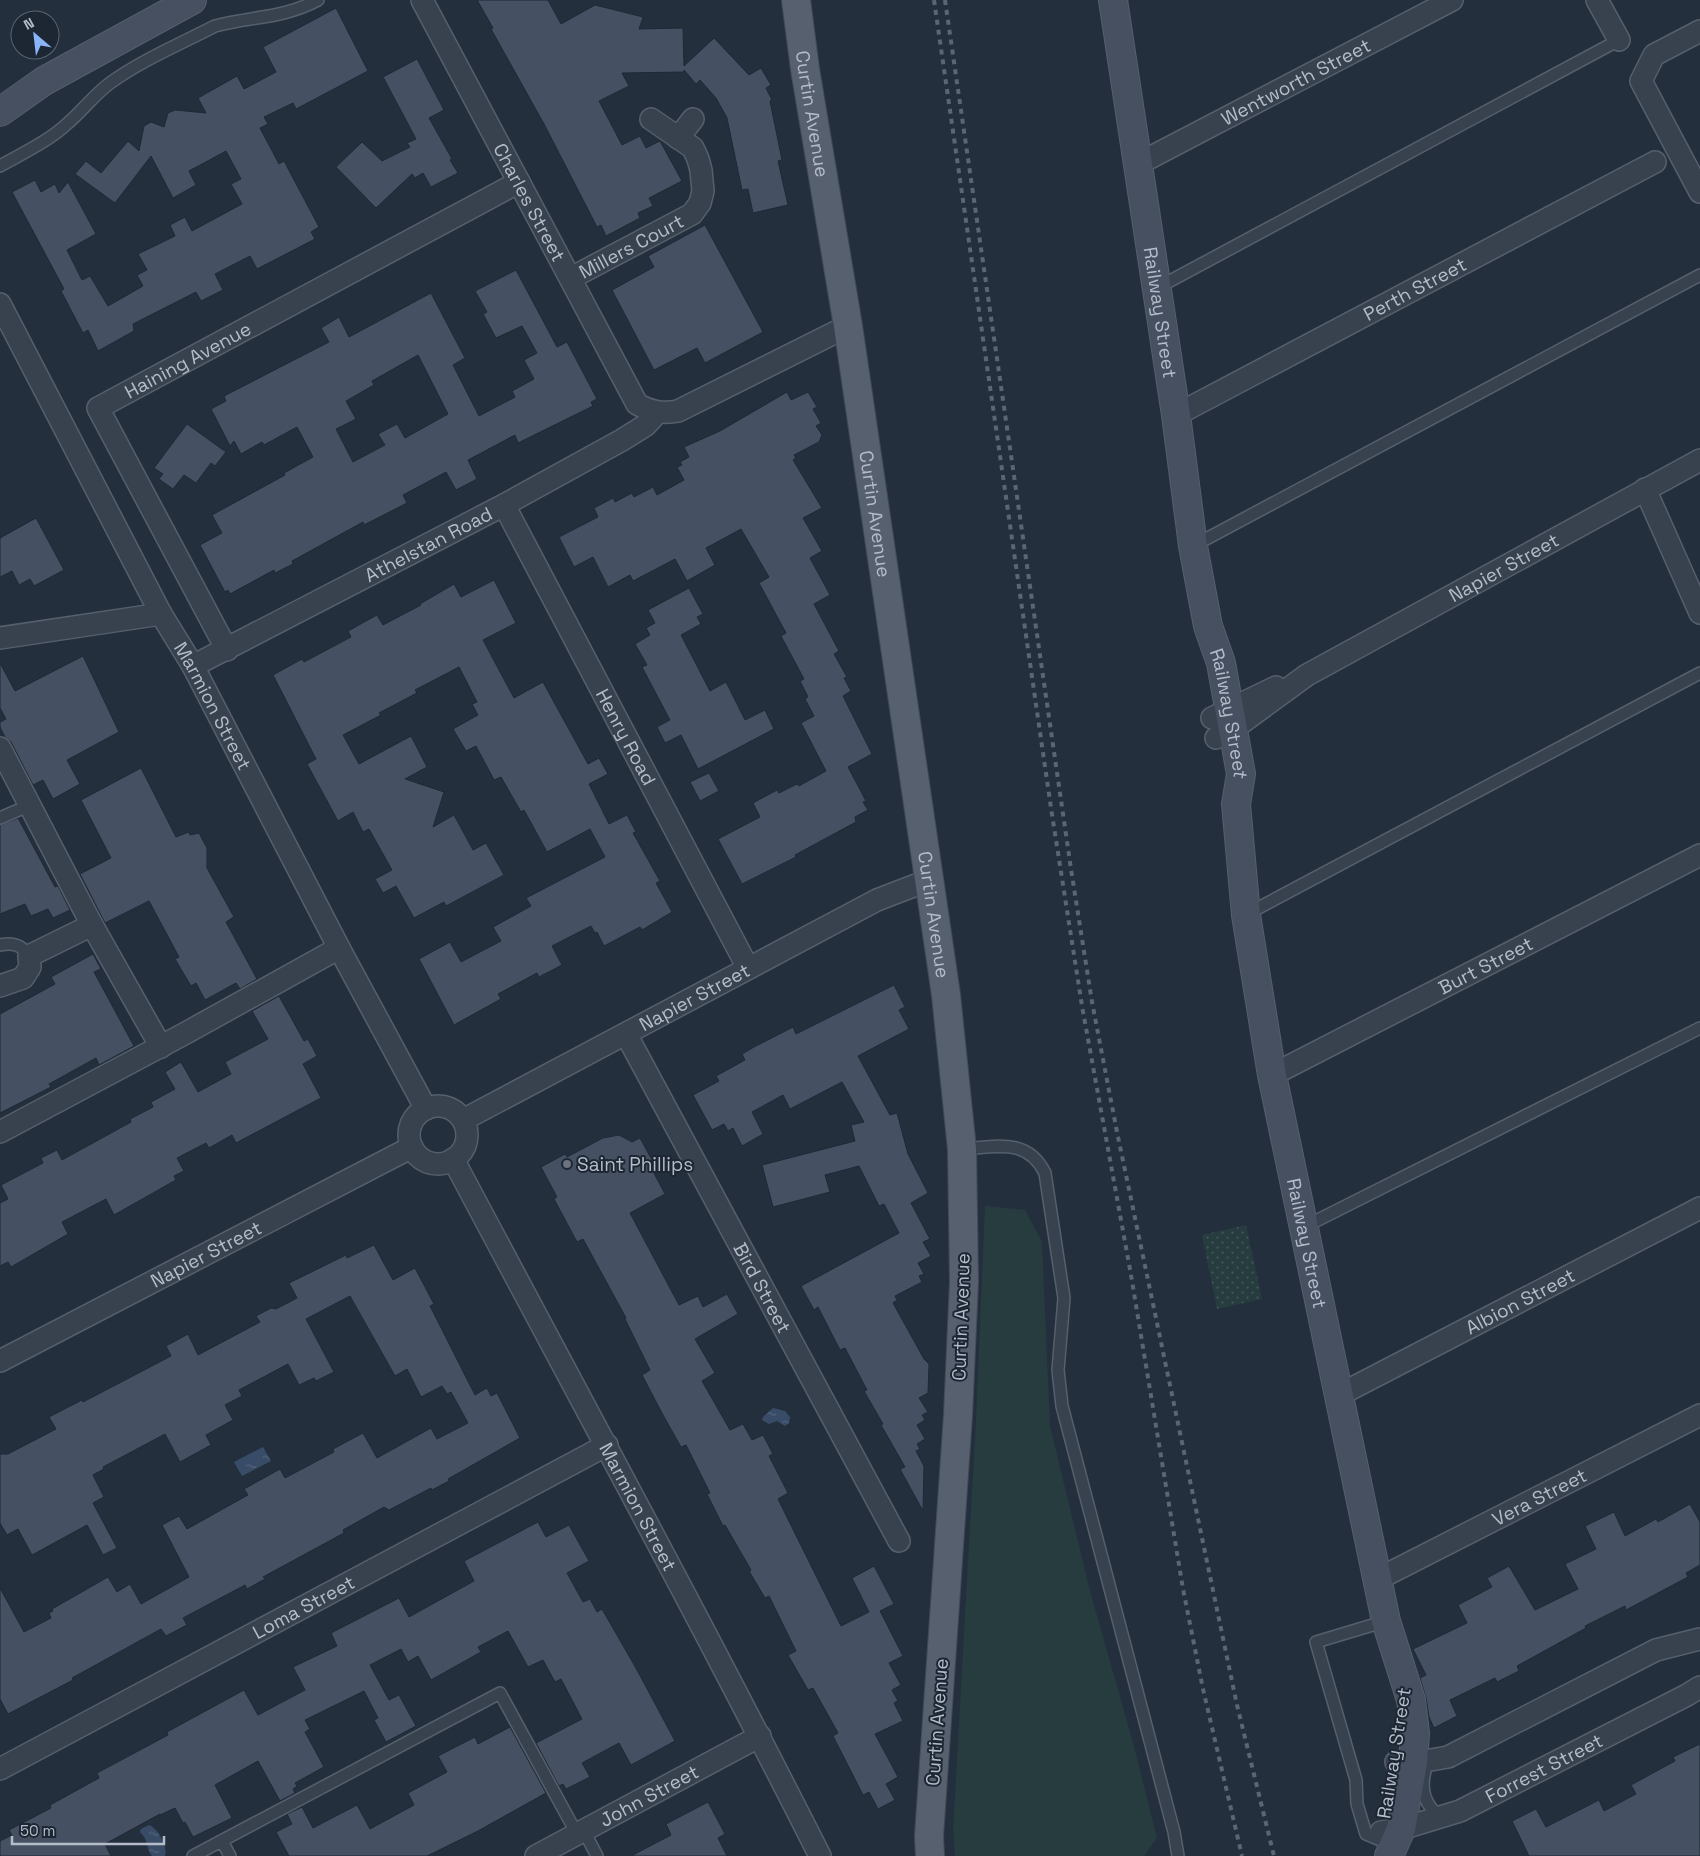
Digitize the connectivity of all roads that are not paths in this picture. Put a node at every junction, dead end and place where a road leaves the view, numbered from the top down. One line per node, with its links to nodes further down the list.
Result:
1 (192, 0): 10 (street)
2 (318, 0): 18 (lane)
3 (422, 0): 19 (street, Charles Street)
4 (796, 0): 25 (main road, Curtin Avenue)
5 (1113, 0): 17 (street, Railway Street)
6 (1452, 0): 17 (street, Wentworth Street)
7 (1597, 0): 9 (street)
8 (1700, 31): 20 (street)
9 (1619, 40): 23 (lane)
10 (44, 81): 11 (street); 12 (street)
11 (0, 98)
12 (0, 112)
13 (693, 118): 15 (street)
14 (651, 119): 15 (street, Millers Court)
15 (678, 138): 22 (street, Millers Court)
16 (1655, 162): 27 (street, Perth Street)
17 (1138, 164): 23 (street, Railway Street)
18 (0, 166)
19 (520, 182): 22 (street, Charles Street); 35 (street, Haining Avenue)
20 (1700, 192)
21 (1700, 275): 31 (lane)
22 (572, 278): 26 (street, Charles Street)
23 (1156, 288): 27 (street, Railway Street)
24 (0, 304): 32 (street, Marmion Street)
25 (848, 326): 26 (street); 43 (main road, Curtin Avenue)
26 (657, 413): 30 (street, Athelstan Road)
27 (1176, 416): 31 (street, Railway Street)
28 (1700, 460): 29 (street, Napier Street)
29 (1646, 489): 33 (street); 38 (street, Napier Street)
30 (504, 505): 35 (street, Athelstan Road); 49 (street, Henry Road)
31 (1193, 546): 38 (street, Railway Street)
32 (161, 614): 34 (street); 36 (street, Marmion Street)
33 (1700, 614)
34 (0, 638)
35 (227, 650): 36 (street, Athelstan Road)
36 (193, 666): 47 (street, Marmion Street)
37 (1700, 673): 44 (lane)
38 (1223, 724): 44 (street, Railway Street)
39 (0, 748): 40 (street)
40 (30, 805): 41 (lane); 45 (street)
41 (0, 818)
42 (1700, 855): 54 (street, Burt Street)
43 (929, 880): 49 (street, Napier Street); 59 (main road, Curtin Avenue)
44 (1246, 915): 54 (street, Railway Street)
45 (92, 925): 48 (street); 53 (street)
46 (0, 945): 48 (lane)
47 (338, 948): 53 (street); 55 (street, Marmion Street)
48 (29, 956): 50 (street)
49 (748, 968): 52 (street, Napier Street)
50 (0, 986)
51 (1700, 1028): 62 (lane)
52 (626, 1034): 56 (street, Napier Street); 67 (street, Bird Street)
53 (161, 1047): 57 (street)
54 (1272, 1075): 62 (street, Railway Street)
55 (426, 1109): 56 (street); 58 (street)
56 (463, 1120): 60 (street)
57 (0, 1132)
58 (412, 1147): 60 (street); 63 (street, Napier Street)
59 (962, 1149): 79 (main road, Curtin Avenue); 85 (lane)
60 (453, 1159): 66 (street, Marmion Street)
61 (1700, 1208): 64 (street, Albion Street)
62 (1304, 1227): 64 (street, Railway Street)
63 (0, 1361)
64 (1339, 1395): 68 (street, Railway Street)
65 (1700, 1414): 68 (street, Vera Street)
66 (607, 1445): 72 (street, Marmion Street); 74 (street, Loma Street)
67 (899, 1541)
68 (1378, 1579): 69 (street, Railway Street)
69 (1386, 1621): 73 (street, Railway Street); 78 (lane)
70 (1697, 1642): 73 (street)
71 (1700, 1687): 75 (street, Forrest Street)
72 (760, 1736): 76 (street, John Street); 84 (street, Marmion Street)
73 (1413, 1762): 75 (lane); 78 (street, Railway Street)
74 (0, 1769)
75 (1441, 1818): 78 (street, Forrest Street)
76 (577, 1834): 77 (lane); 82 (street, John Street); 83 (lane)
77 (222, 1840): 80 (lane); 81 (lane)
78 (1386, 1843)
79 (930, 1849)
80 (193, 1856)
81 (230, 1856)
82 (536, 1856)
83 (597, 1856)
84 (820, 1856)
85 (1178, 1856)

